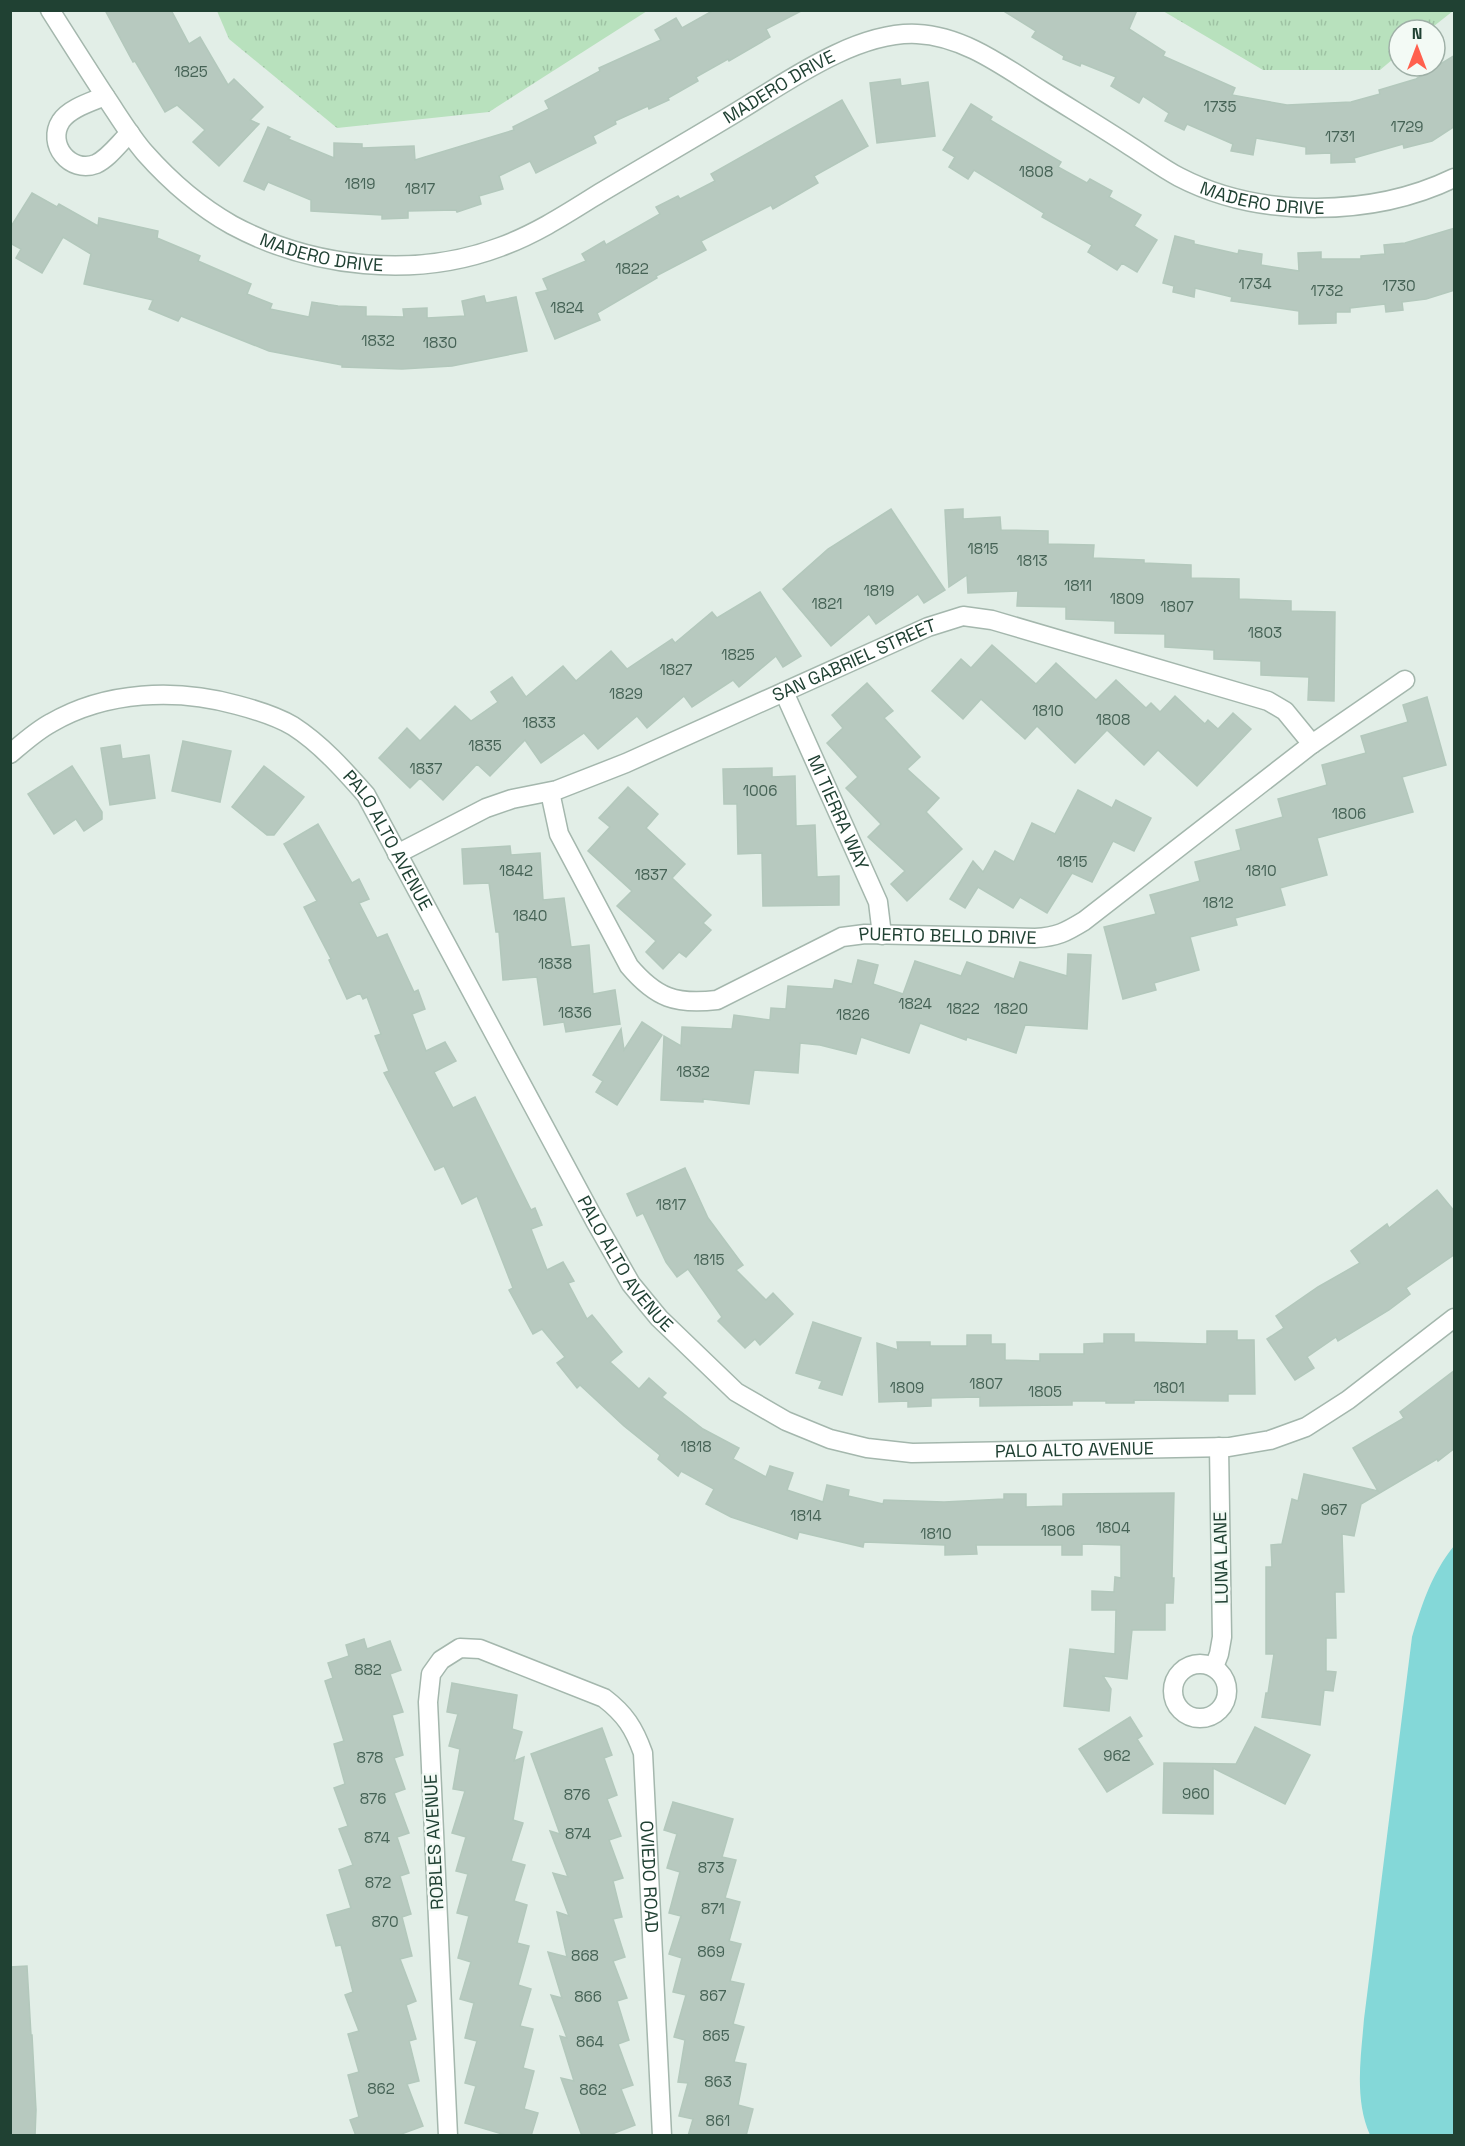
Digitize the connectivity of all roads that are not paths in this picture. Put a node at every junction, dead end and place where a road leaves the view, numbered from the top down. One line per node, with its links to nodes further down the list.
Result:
1 (50, 10): 2 (street, MADERO DRIVE)
2 (105, 96): 3 (street, MADERO DRIVE); 3 (street)
3 (130, 133): 4 (street, MADERO DRIVE)
4 (1455, 178)
5 (1405, 680): 7 (street, PUERTO BELLO DRIVE)
6 (784, 692): 7 (street, SAN GABRIEL STREET); 9 (street, SAN GABRIEL STREET); 11 (street, MI TIERRA WAY)
7 (1312, 744): 11 (street, PUERTO BELLO DRIVE)
8 (10, 754): 10 (street, PALO ALTO AVENUE)
9 (550, 792): 10 (street, SAN GABRIEL STREET); 11 (street, PUERTO BELLO DRIVE)
10 (397, 854): 13 (street, PALO ALTO AVENUE)
11 (882, 935)
12 (1455, 1318): 13 (street, PALO ALTO AVENUE)
13 (1219, 1447): 14 (street, LUNA LANE)
14 (1214, 1667)
15 (541, 1673): 16 (street, ROBLES AVENUE); 17 (street, OVIEDO ROAD)
16 (447, 2136)
17 (662, 2136)

